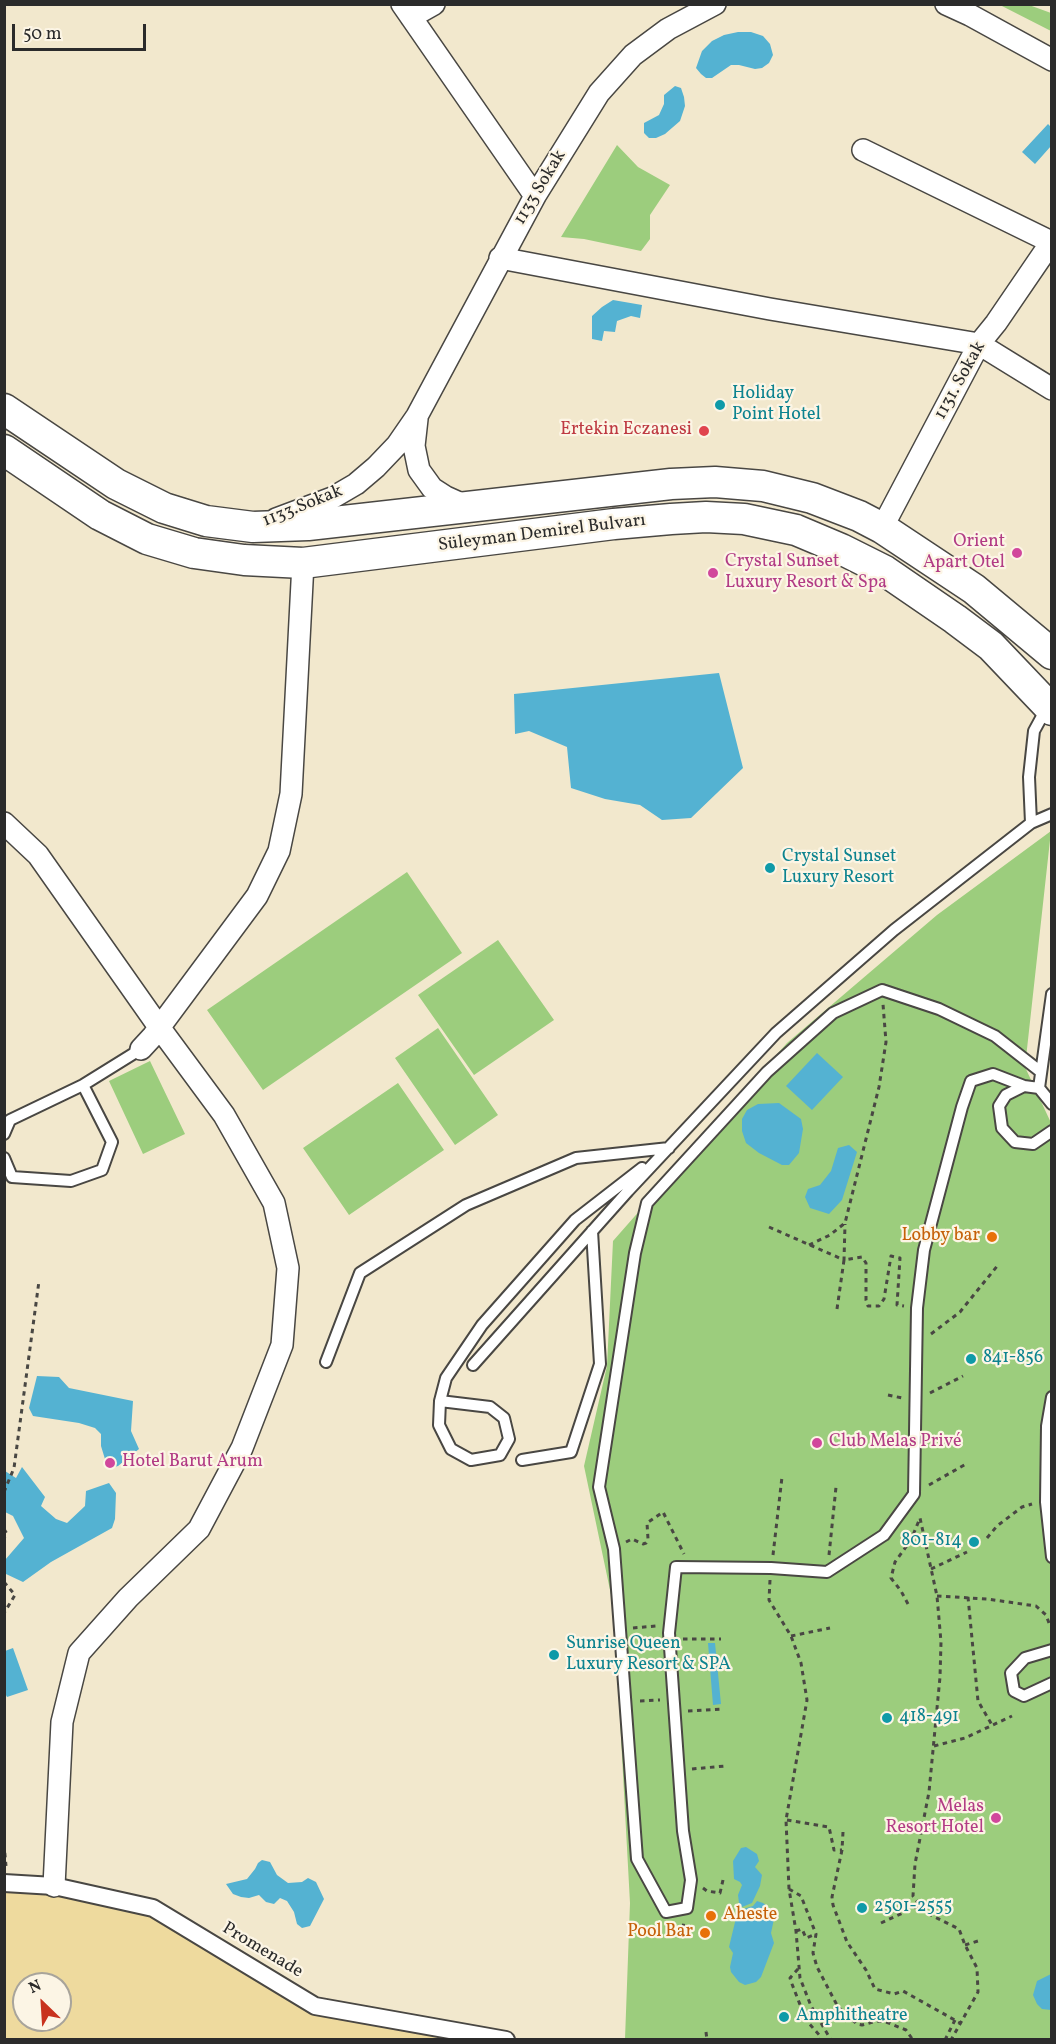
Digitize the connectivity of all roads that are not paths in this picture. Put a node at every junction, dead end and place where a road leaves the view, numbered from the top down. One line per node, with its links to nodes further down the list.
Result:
1 (434, 4): 4 (street)
2 (715, 4): 7 (street, 1133 Sokak)
3 (946, 4): 5 (street)
4 (407, 11): 7 (street)
5 (1052, 60)
6 (862, 150): 8 (street)
7 (535, 196): 9 (street, 1133 Sokak)
8 (1051, 242): 10 (street, 1131. Sokak)
9 (500, 258): 10 (street); 13 (street, 1133 Sokak)
10 (980, 344): 11 (street); 17 (street, 1131. Sokak)
11 (1052, 389)
12 (4, 409): 16 (main road, Süleyman Demirel Bulvarı)
13 (417, 416): 15 (street); 16 (street, 1133.Sokak)
14 (4, 450): 18 (main road, Süleyman Demirel Bulvarı)
15 (469, 507): 16 (main road, Süleyman Demirel Bulvarı); 17 (main road, Süleyman Demirel Bulvarı)
16 (254, 527)
17 (882, 528): 19 (main road, Süleyman Demirel Bulvarı)
18 (303, 562): 20 (main road, Süleyman Demirel Bulvarı); 25 (street)
19 (1052, 654)
20 (1050, 706): 23 (lane)
21 (1052, 814): 23 (lane)
22 (4, 823): 25 (street)
23 (1031, 823): 34 (lane)
24 (1052, 994): 27 (lane)
25 (159, 1027): 26 (street); 47 (street)
26 (141, 1049): 28 (lane)
27 (1041, 1072): 29 (lane); 30 (lane)
28 (83, 1085): 33 (lane); 35 (lane)
29 (1024, 1086): 30 (lane); 32 (lane)
30 (1040, 1088): 31 (lane)
31 (1052, 1104)
32 (1051, 1133)
33 (4, 1134)
34 (669, 1148): 36 (lane); 37 (lane); 40 (lane)
35 (4, 1158)
36 (592, 1231): 38 (lane); 41 (lane)
37 (326, 1362)
38 (473, 1365)
39 (1052, 1397): 42 (lane)
40 (441, 1401): 40 (lane)
41 (522, 1460)
42 (1050, 1532): 43 (lane)
43 (1052, 1557)
44 (1052, 1650): 45 (lane)
45 (1052, 1683)
46 (6, 1883): 47 (street, Promenade)
47 (54, 1886): 48 (street, Promenade)
48 (506, 2040)

